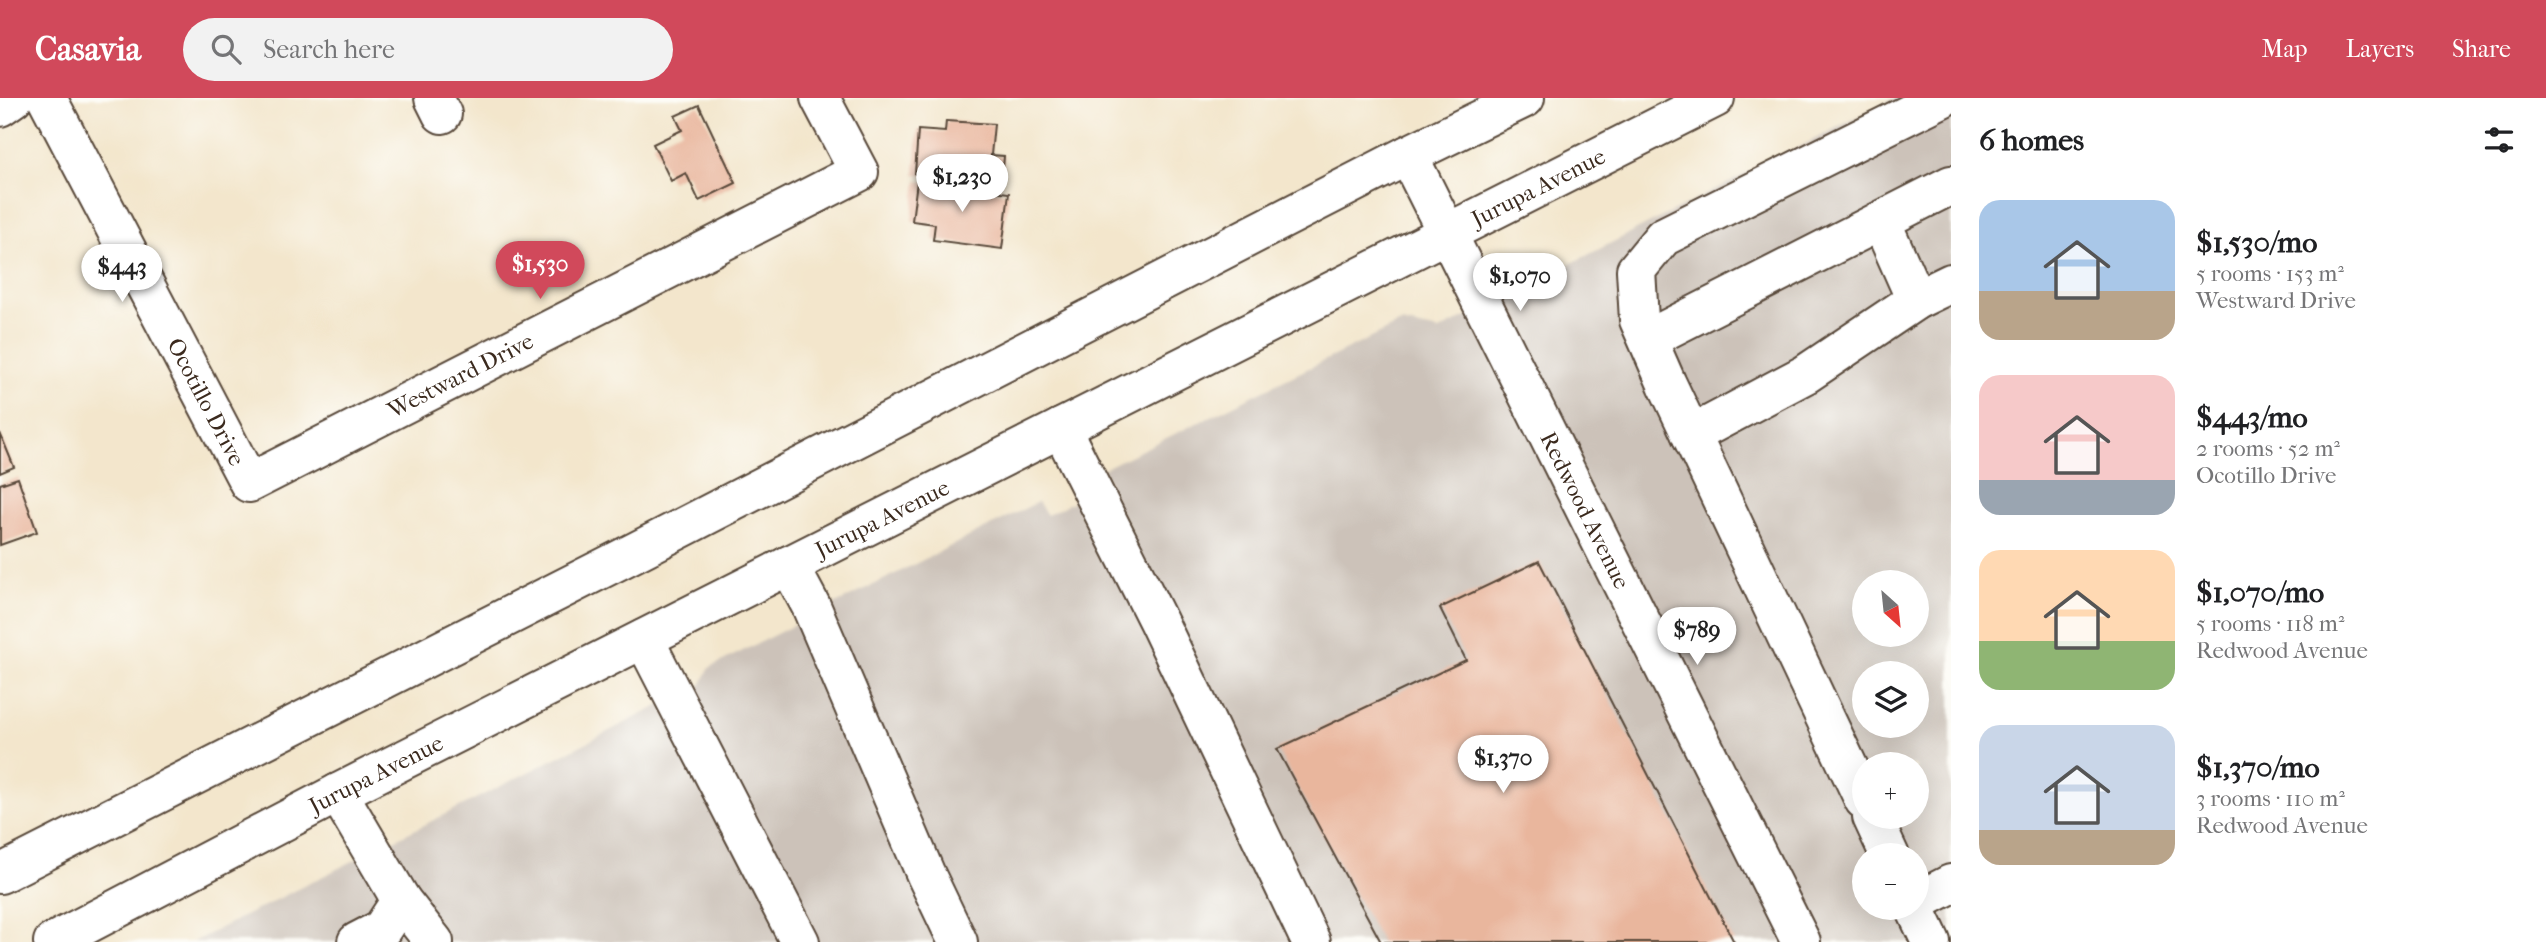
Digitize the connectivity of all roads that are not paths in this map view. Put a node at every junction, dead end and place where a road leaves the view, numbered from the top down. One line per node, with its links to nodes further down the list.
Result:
1 (13, 98): 7 (main road)
2 (47, 98): 17 (main road, Ocotillo Drive)
3 (820, 98): 17 (main road, Westward Drive)
4 (1525, 98): 8 (main road)
5 (1715, 98): 11 (main road, Jurupa Avenue)
6 (1942, 98): 14 (main road)
7 (0, 107)
8 (1408, 155): 11 (main road, Redwood Avenue); 22 (main road)
9 (1951, 185): 10 (main road)
10 (1881, 220): 13 (main road); 14 (main road)
11 (1447, 234): 15 (main road, Jurupa Avenue); 33 (main road, Redwood Avenue)
12 (1951, 283): 13 (main road)
13 (1916, 300): 16 (main road)
14 (1647, 339): 16 (main road)
15 (1061, 428): 18 (main road, Jurupa Avenue); 32 (main road)
16 (1691, 435): 20 (main road)
17 (249, 483)
18 (789, 565): 19 (main road, Jurupa Avenue); 31 (main road)
19 (644, 639): 21 (main road, Jurupa Avenue); 30 (main road)
20 (1852, 775)
21 (338, 793): 25 (main road); 27 (main road, Jurupa Avenue)
22 (0, 874)
23 (1951, 884): 24 (main road)
24 (1929, 895)
25 (401, 900): 28 (main road); 29 (main road)
26 (1921, 920): 34 (main road)
27 (52, 942)
28 (357, 942)
29 (434, 942)
30 (800, 942)
31 (958, 942)
32 (1311, 942)
33 (1801, 942)
34 (1931, 942)

